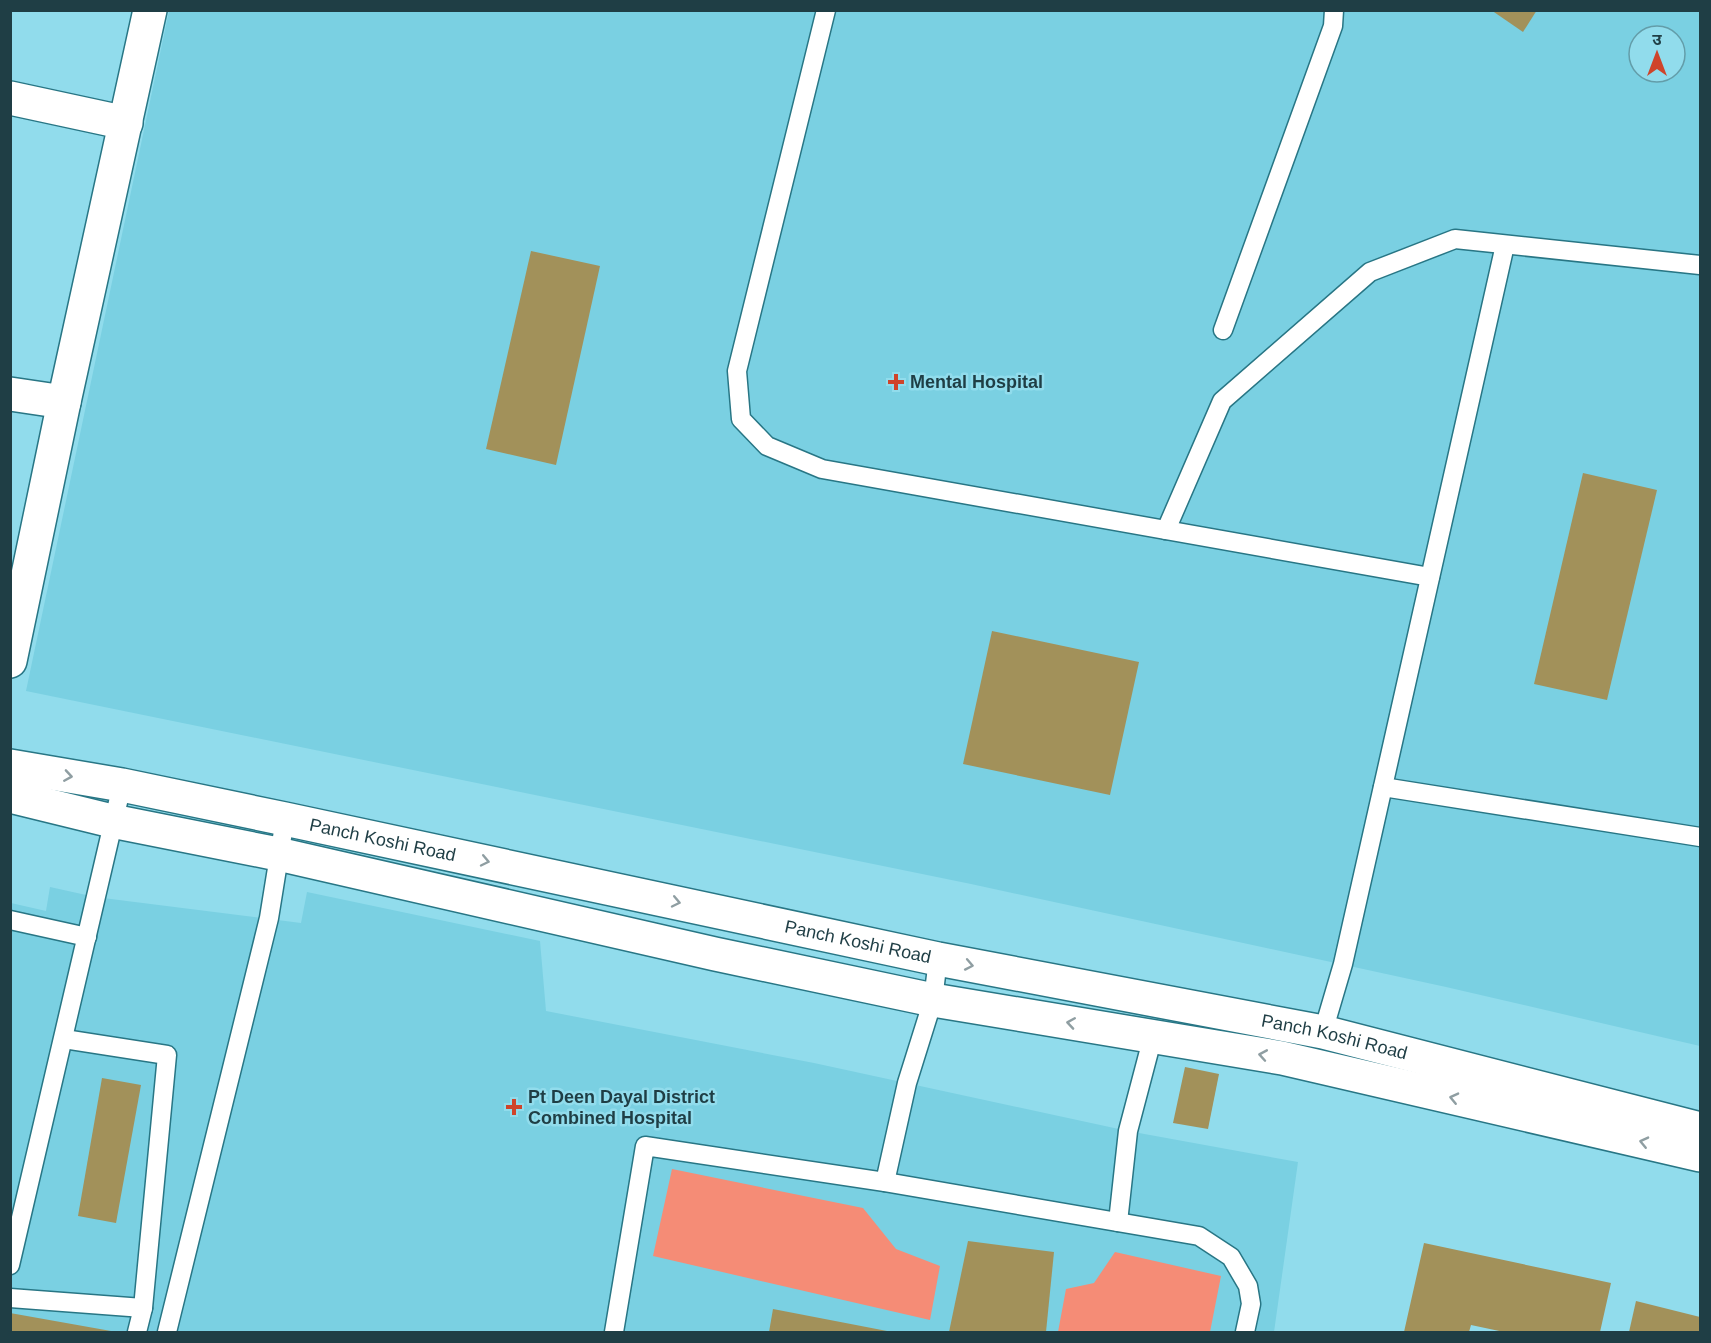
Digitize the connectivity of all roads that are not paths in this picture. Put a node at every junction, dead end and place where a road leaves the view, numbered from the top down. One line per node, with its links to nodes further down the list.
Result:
1 (150, 10): 5 (street)
2 (826, 10): 11 (lane)
3 (1334, 10): 8 (lane)
4 (10, 98): 5 (street)
5 (126, 123): 10 (street)
6 (1505, 244): 7 (lane); 11 (lane); 12 (lane)
7 (1701, 264)
8 (1223, 330)
9 (10, 393): 10 (street)
10 (64, 402): 13 (street)
11 (1166, 530): 12 (lane)
12 (1430, 577): 16 (lane)
13 (10, 661)
14 (10, 766): 15 (street, Panch Koshi Road, one-way to 15)
15 (122, 785): 18 (street, Panch Koshi Road); 19 (lane)
16 (1383, 787): 20 (lane); 26 (lane)
17 (10, 796): 19 (street)
18 (285, 819): 21 (lane); 24 (street, Panch Koshi Road, one-way to 24)
19 (112, 821): 21 (street); 23 (lane)
20 (1701, 837)
21 (278, 854): 25 (street); 37 (lane)
22 (10, 920): 23 (lane)
23 (87, 937): 28 (lane)
24 (938, 959): 25 (lane); 26 (street, Panch Koshi Road, one-way to 26)
25 (933, 1000): 27 (street, one-way to 25); 31 (lane)
26 (1323, 1032): 29 (street, Panch Koshi Road)
27 (1153, 1036): 30 (street, one-way to 27); 32 (lane)
28 (64, 1039): 33 (lane); 35 (lane)
29 (1701, 1129)
30 (1701, 1155)
31 (885, 1182): 32 (lane); 38 (lane)
32 (1118, 1222): 39 (lane)
33 (10, 1265)
34 (10, 1298): 35 (lane)
35 (143, 1308): 36 (lane)
36 (137, 1332)
37 (167, 1332)
38 (614, 1332)
39 (1245, 1332)

